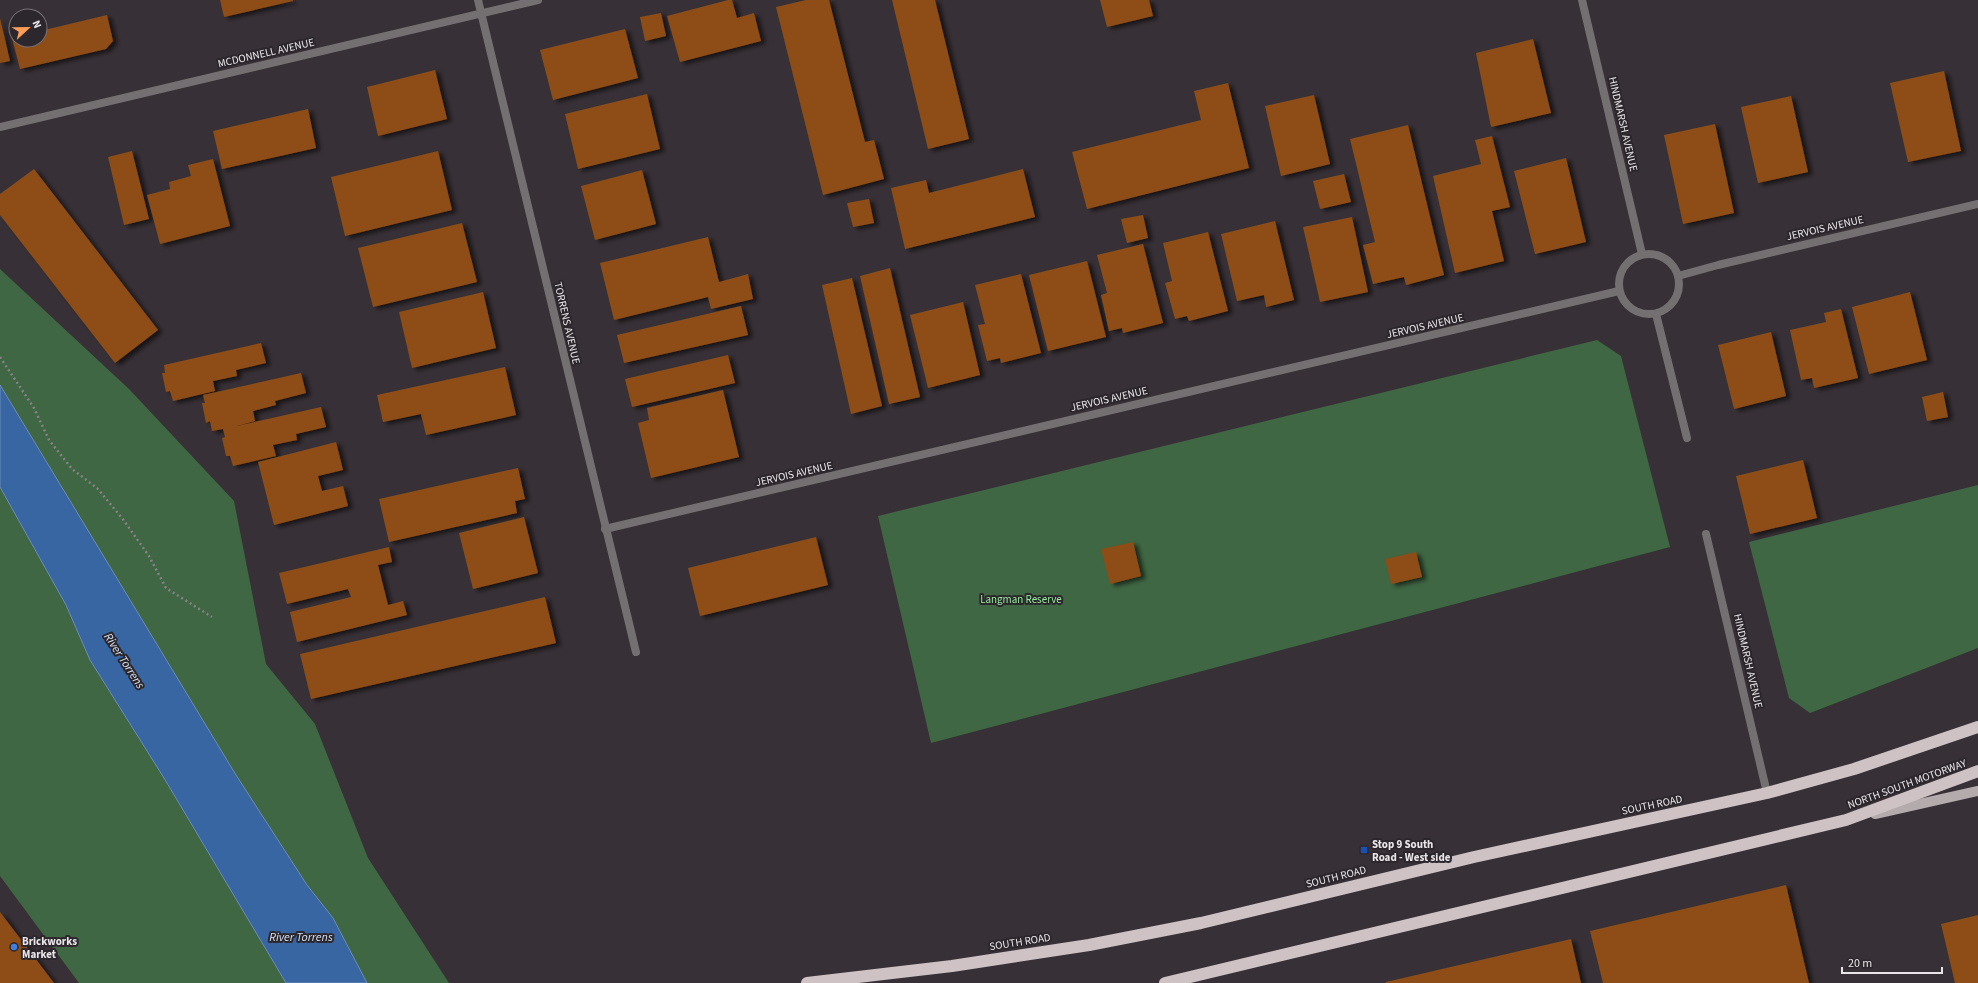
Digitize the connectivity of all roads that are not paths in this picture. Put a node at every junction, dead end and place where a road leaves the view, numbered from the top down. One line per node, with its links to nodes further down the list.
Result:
1 (478, 0): 4 (street, TORRENS AVENUE)
2 (538, 0): 4 (street, MCDONNELL AVENUE)
3 (1582, 0): 7 (street, HINDMARSH AVENUE)
4 (481, 12): 5 (street, MCDONNELL AVENUE); 12 (street, TORRENS AVENUE)
5 (0, 128)
6 (1978, 204): 8 (street, JERVOIS AVENUE)
7 (1642, 254): 8 (street); 9 (street)
8 (1678, 276): 10 (street)
9 (1619, 291): 10 (street); 12 (street, JERVOIS AVENUE)
10 (1656, 314): 11 (street)
11 (1686, 438)
12 (605, 529): 14 (street, TORRENS AVENUE)
13 (1706, 534): 18 (street, HINDMARSH AVENUE)
14 (636, 652)
15 (1978, 726): 18 (highway, SOUTH ROAD)
16 (1978, 771): 19 (highway, NORTH SOUTH MOTORWAY)
17 (1978, 791): 19 (main road)
18 (1767, 793): 20 (highway, SOUTH ROAD)
19 (1846, 820): 21 (highway)
20 (807, 983)
21 (1165, 983)

